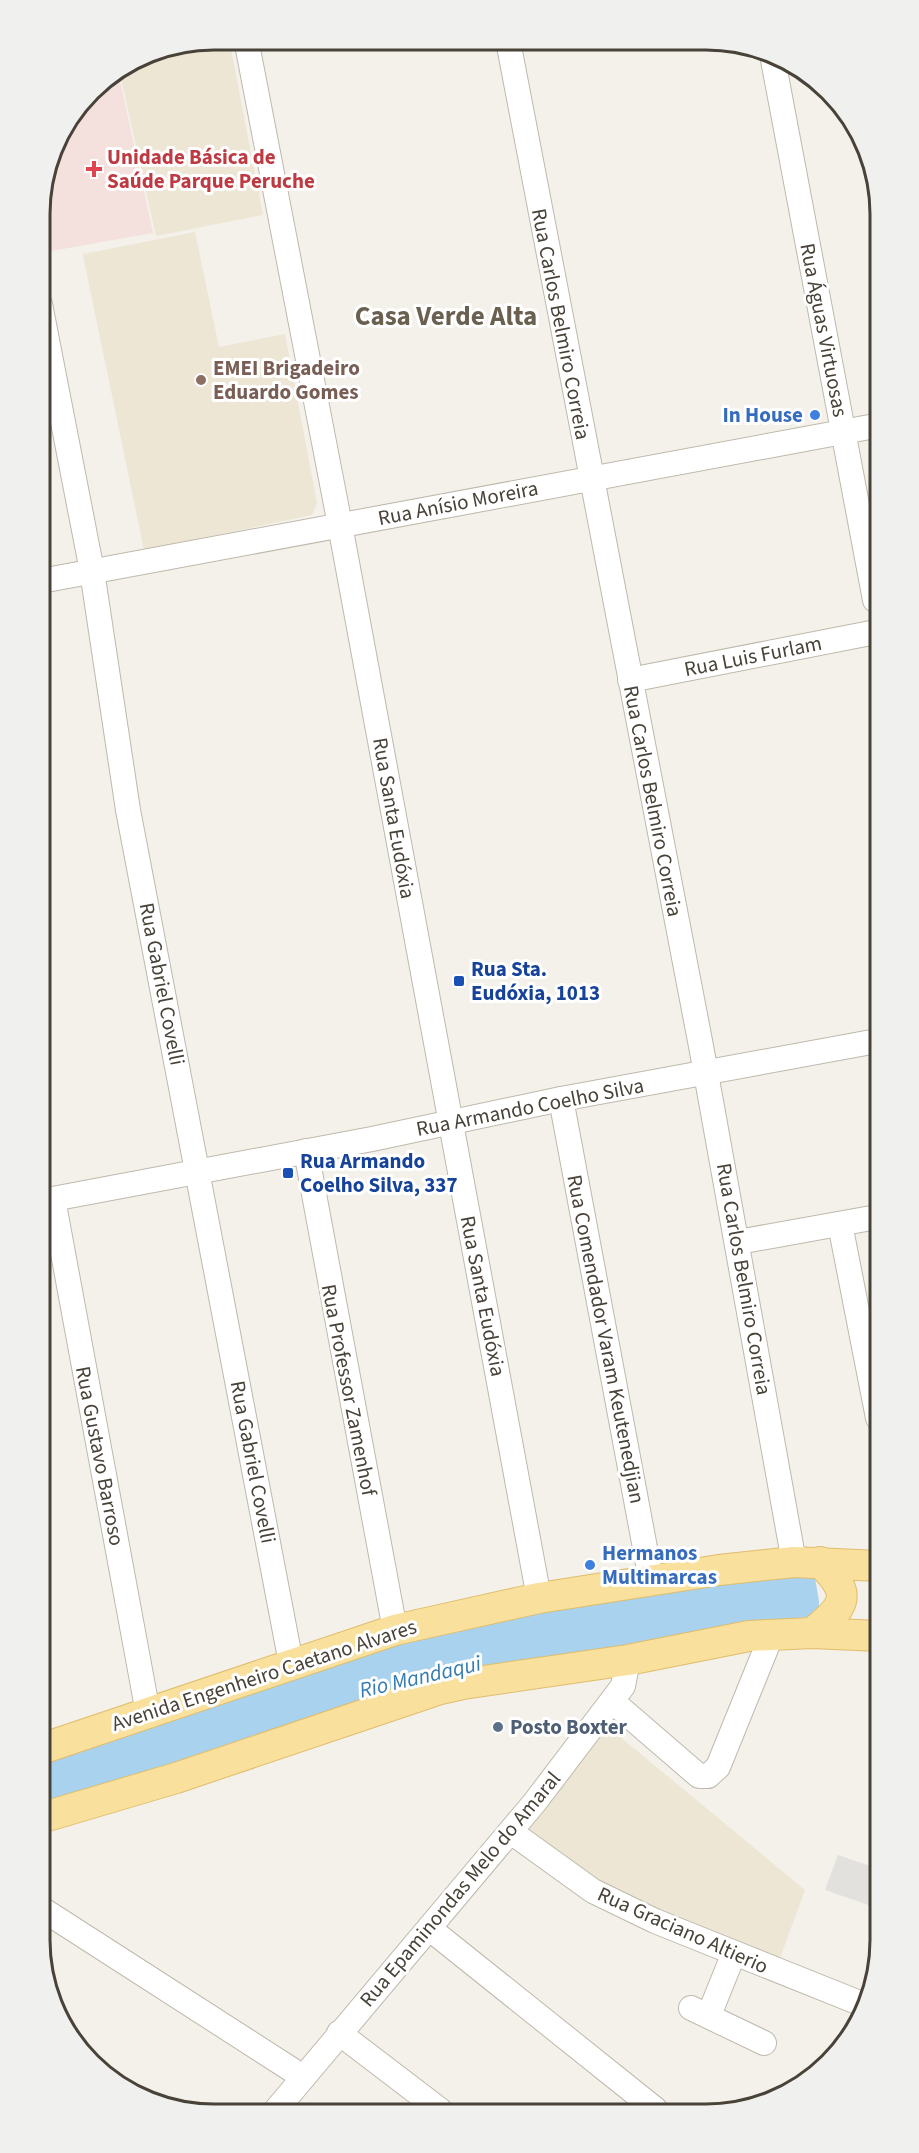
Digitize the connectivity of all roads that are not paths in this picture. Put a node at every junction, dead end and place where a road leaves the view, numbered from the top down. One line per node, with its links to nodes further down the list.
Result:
1 (248, 50): 8 (street, Rua Santa Eudóxia)
2 (510, 50): 7 (street, Rua Carlos Belmiro Correia)
3 (773, 64): 6 (street, Rua Águas Virtuosas)
4 (50, 355): 9 (street, Rua Gabriel Covelli)
5 (870, 427): 6 (street, Rua Anísio Moreira)
6 (843, 432): 7 (street, Rua Anísio Moreira); 10 (street, Rua Águas Virtuosas)
7 (590, 479): 8 (street, Rua Anísio Moreira); 13 (street, Rua Carlos Belmiro Correia)
8 (340, 525): 9 (street, Rua Anísio Moreira); 17 (street, Rua Santa Eudóxia)
9 (92, 571): 11 (street, Rua Anísio Moreira); 19 (street, Rua Gabriel Covelli)
10 (870, 573)
11 (50, 578)
12 (870, 633): 13 (street, Rua Luis Furlam)
13 (630, 680): 15 (street, Rua Carlos Belmiro Correia)
14 (870, 1042): 15 (street, Rua Armando Coelho Silva)
15 (706, 1072): 16 (street, Rua Armando Coelho Silva); 24 (street, Rua Carlos Belmiro Correia)
16 (561, 1099): 17 (street, Rua Armando Coelho Silva); 28 (street, Rua Comendador Varam Keutenedjian)
17 (450, 1122): 18 (street, Rua Armando Coelho Silva); 29 (street, Rua Santa Eudóxia)
18 (306, 1151): 19 (street, Rua Armando Coelho Silva); 31 (street, Rua Professor Zamenhof)
19 (198, 1171): 20 (street, Rua Armando Coelho Silva); 35 (street, Rua Gabriel Covelli)
20 (49, 1200)
21 (49, 1212): 37 (street, Rua Gustavo Barroso)
22 (869, 1218): 23 (street)
23 (840, 1224): 24 (street); 25 (street)
24 (738, 1242): 26 (street, Rua Carlos Belmiro Correia)
25 (869, 1374)
26 (807, 1562): 27 (main road, Avenida Engenheiro Caetano Alvares); 28 (main road, Avenida Engenheiro Caetano Alvares); 32 (main road)
27 (869, 1573)
28 (651, 1580): 29 (main road, Avenida Engenheiro Caetano Alvares)
29 (539, 1598): 31 (main road, Avenida Engenheiro Caetano Alvares)
30 (869, 1625): 32 (main road)
31 (395, 1630): 35 (main road, Avenida Engenheiro Caetano Alvares)
32 (812, 1633): 33 (main road)
33 (772, 1634): 34 (main road); 36 (street)
34 (628, 1660): 36 (street, Rua Epaminondas Melo do Amaral); 39 (main road)
35 (291, 1663): 37 (main road, Avenida Engenheiro Caetano Alvares)
36 (612, 1701): 40 (street, Rua Epaminondas Melo do Amaral)
37 (148, 1713): 38 (main road, Avenida Engenheiro Caetano Alvares)
38 (49, 1745)
39 (49, 1816)
40 (511, 1832): 42 (street, Rua Epaminondas Melo do Amaral); 43 (street, Rua Graciano Altierio)
41 (49, 1914): 47 (street)
42 (430, 1929): 45 (street, Rua Epaminondas Melo do Amaral); 50 (street)
43 (734, 1953): 44 (street, Rua Graciano Altierio); 46 (street)
44 (857, 2002)
45 (339, 2033): 47 (street, Rua Epaminondas Melo do Amaral); 49 (street)
46 (764, 2043)
47 (303, 2077): 48 (street, Rua Epaminondas Melo do Amaral)
48 (281, 2104)
49 (433, 2104)
50 (649, 2104)

